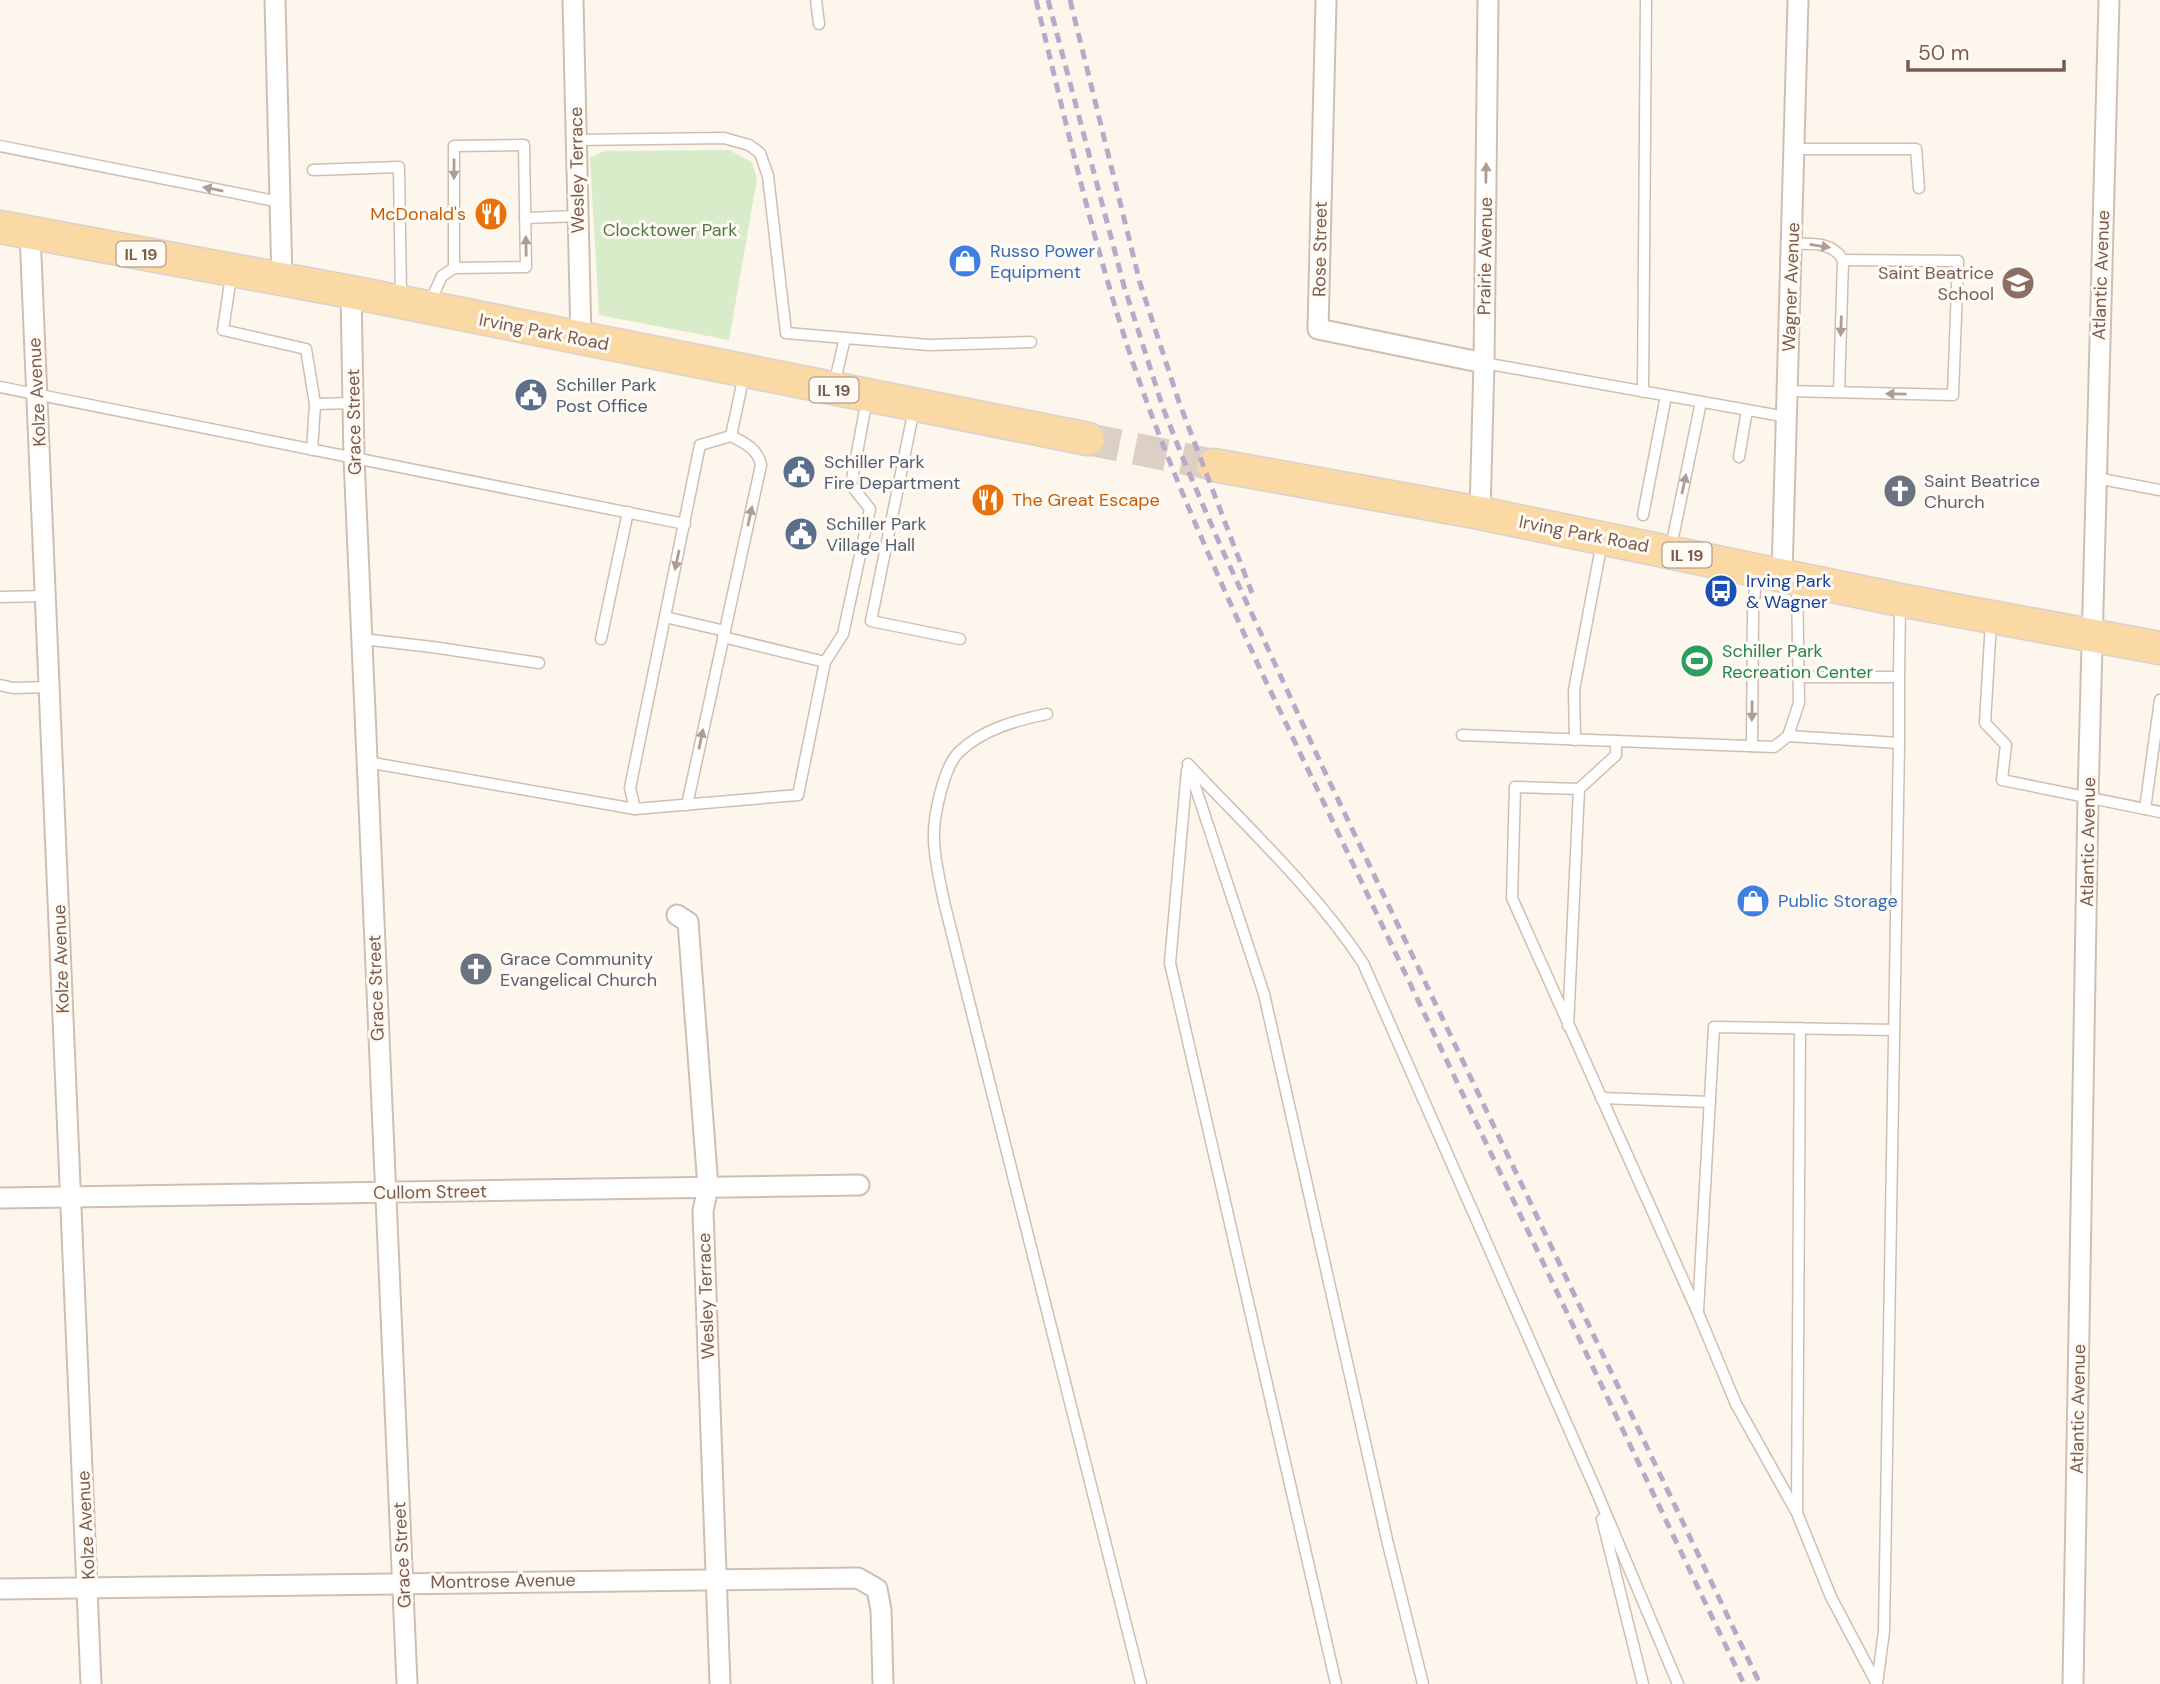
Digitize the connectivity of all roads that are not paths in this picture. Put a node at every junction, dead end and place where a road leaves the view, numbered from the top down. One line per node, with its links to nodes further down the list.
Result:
1 (275, 0): 15 (street)
2 (573, 0): 10 (street, Wesley Terrace)
3 (816, 0): 9 (lane)
4 (1325, 0): 29 (street, Rose Street)
5 (1488, 0): 29 (street, Prairie Avenue, one-way to 5)
6 (1646, 0): 34 (lane)
7 (1798, 0): 12 (street, Wagner Avenue)
8 (2109, 0): 51 (street, Atlantic Avenue)
9 (819, 24)
10 (577, 140): 16 (street, Wesley Terrace); 26 (lane)
11 (0, 146): 15 (lane, one-way to 11)
12 (1794, 149): 14 (lane); 19 (street, Wagner Avenue)
13 (313, 170): 25 (lane)
14 (1919, 188)
15 (280, 202): 23 (street)
16 (578, 216): 17 (lane); 27 (street, Wesley Terrace)
17 (525, 218): 21 (lane, one-way to 17); 21 (lane, one-way to 21)
18 (15, 230): 22 (main road, Irving Park Road / IL 19); 36 (street, Kolze Avenue)
19 (1792, 244): 20 (lane, one-way to 20); 33 (street, Wagner Avenue)
20 (1843, 260): 35 (lane, one-way to 35); 35 (lane, one-way to 35)
21 (454, 268): 25 (lane)
22 (232, 272): 23 (main road, Irving Park Road / IL 19); 41 (lane)
23 (282, 280): 24 (main road, Irving Park Road / IL 19)
24 (351, 292): 25 (main road, Irving Park Road / IL 19); 40 (street, Grace Street)
25 (414, 305): 27 (main road, Irving Park Road / IL 19)
26 (845, 338): 28 (lane); 32 (lane)
27 (581, 339): 30 (main road, Irving Park Road / IL 19)
28 (1031, 342)
29 (1484, 363): 34 (lane); 54 (street, Prairie Avenue)
30 (744, 372): 32 (main road, Irving Park Road / IL 19); 45 (lane)
31 (0, 387): 36 (lane)
32 (833, 389): 37 (main road, Irving Park Road / IL 19)
33 (1788, 391): 35 (lane); 44 (street, Wagner Avenue)
34 (1643, 392): 38 (lane)
35 (1839, 392)
36 (38, 395): 47 (lane); 60 (street, Kolze Avenue)
37 (867, 396): 42 (main road, Irving Park Road / IL 19); 71 (lane)
38 (1666, 396): 39 (lane); 55 (lane)
39 (1701, 402): 43 (lane); 58 (lane, one-way to 39)
40 (353, 403): 41 (lane); 49 (street, Grace Street)
41 (315, 404): 47 (lane)
42 (915, 405): 46 (main road, Irving Park Road / IL 19); 69 (lane)
43 (1747, 410): 44 (lane); 48 (lane)
44 (1787, 417): 59 (street, Wagner Avenue)
45 (731, 436): 56 (lane); 65 (lane, one-way to 45)
46 (1088, 439)
47 (312, 450): 49 (lane)
48 (1739, 457)
49 (354, 458): 53 (lane); 67 (street, Grace Street)
50 (1214, 465): 54 (main road, Irving Park Road / IL 19)
51 (2096, 478): 52 (lane); 66 (street, Atlantic Avenue)
52 (2160, 490)
53 (628, 512): 56 (lane); 68 (lane)
54 (1480, 513): 57 (main road, Irving Park Road / IL 19)
55 (1643, 515)
56 (685, 524): 63 (lane, one-way to 63)
57 (1603, 538): 58 (main road, Irving Park Road / IL 19); 81 (lane)
58 (1670, 551): 59 (main road, Irving Park Road / IL 19)
59 (1779, 573): 62 (main road, Irving Park Road / IL 19); 73 (lane); 84 (lane, one-way to 84)
60 (46, 596): 61 (lane); 76 (street, Kolze Avenue)
61 (0, 597)
62 (1900, 600): 64 (main road, Irving Park Road / IL 19); 74 (lane)
63 (666, 617): 65 (lane); 90 (lane)
64 (1991, 617): 66 (main road, Irving Park Road / IL 19); 88 (lane)
65 (724, 634): 71 (lane); 89 (lane, one-way to 65)
66 (2093, 636): 70 (main road, Irving Park Road / IL 19); 88 (street, Atlantic Avenue)
67 (362, 639): 72 (lane); 85 (street, Grace Street)
68 (601, 639)
69 (960, 639)
70 (2160, 648)
71 (825, 662): 89 (lane)
72 (540, 663)
73 (1798, 677): 74 (lane); 80 (lane)
74 (1899, 677): 83 (lane)
75 (0, 685): 76 (lane)
76 (50, 687): 102 (street, Kolze Avenue)
77 (2160, 700): 91 (lane)
78 (1048, 714): 115 (lane)
79 (1462, 736): 81 (lane)
80 (1788, 736): 83 (lane); 84 (lane)
81 (1574, 740): 82 (lane)
82 (1616, 741): 84 (lane); 87 (lane)
83 (1899, 743): 96 (lane)
84 (1752, 746)
85 (367, 762): 90 (lane); 101 (street, Grace Street)
86 (1188, 764): 105 (lane); 116 (lane); 117 (lane)
87 (1578, 789): 94 (lane); 94 (lane)
88 (2088, 798): 91 (lane); 121 (street, Atlantic Avenue)
89 (687, 805): 90 (lane)
90 (635, 808)
91 (2145, 809): 92 (lane)
92 (2160, 812)
93 (677, 915): 100 (street, Wesley Terrace)
94 (1568, 1026): 97 (lane)
95 (1800, 1028): 96 (lane); 98 (lane); 106 (lane)
96 (1894, 1030): 120 (lane)
97 (1601, 1098): 98 (lane); 104 (lane)
98 (1710, 1102): 104 (lane)
99 (859, 1185): 100 (street, Cullom Street)
100 (708, 1187): 101 (street, Cullom Street); 107 (street, Wesley Terrace)
101 (385, 1193): 102 (street, Cullom Street); 108 (street, Grace Street)
102 (71, 1197): 103 (street, Cullom Street); 109 (street, Kolze Avenue)
103 (0, 1198)
104 (1698, 1313): 106 (lane)
105 (1595, 1488): 118 (lane); 119 (lane)
106 (1797, 1513): 120 (lane)
107 (716, 1578): 108 (street, Montrose Avenue); 113 (street, Wesley Terrace); 114 (street, Montrose Avenue)
108 (403, 1583): 109 (street, Montrose Avenue); 112 (street, Grace Street)
109 (88, 1587): 110 (street, Montrose Avenue); 111 (street, Kolze Avenue)
110 (0, 1588)
111 (92, 1684)
112 (407, 1684)
113 (720, 1684)
114 (883, 1684)
115 (1141, 1684)
116 (1336, 1684)
117 (1423, 1684)
118 (1643, 1684)
119 (1678, 1684)
120 (1877, 1684)
121 (2073, 1684)

